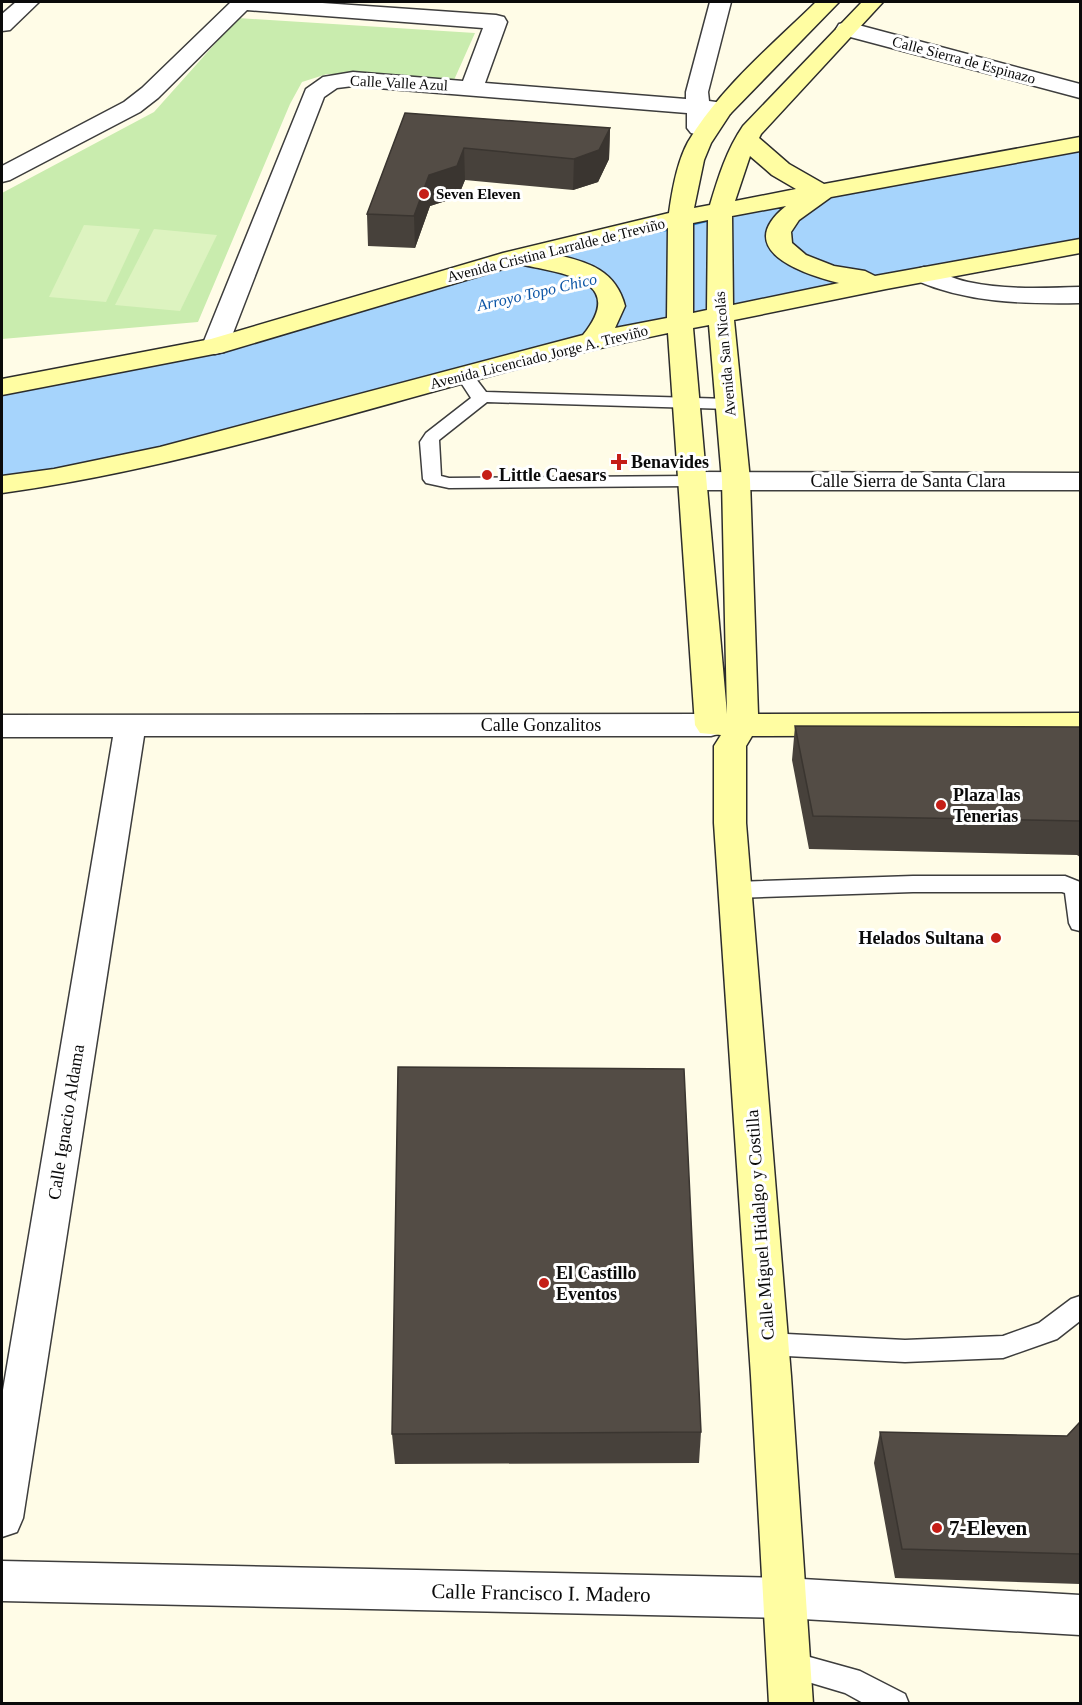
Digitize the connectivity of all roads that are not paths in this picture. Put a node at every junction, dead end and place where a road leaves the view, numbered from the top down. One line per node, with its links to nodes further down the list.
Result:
1 (28, 2): 6 (street)
2 (242, 2): 8 (street); 15 (street)
3 (721, 2): 10 (street)
4 (828, 2): 11 (street)
5 (873, 2): 7 (street, Avenida San Nicolás)
6 (2, 25)
7 (847, 29): 9 (street, Calle Sierra de Espinazo); 12 (street, Avenida San Nicolás)
8 (472, 87): 10 (street, Calle Valle Azul); 27 (street, Calle Valle Azul)
9 (1080, 91)
10 (698, 107): 11 (street, Calle Valle Azul); 13 (street)
11 (722, 110): 13 (street)
12 (746, 138): 16 (street); 17 (street, Avenida San Nicolás)
13 (699, 143): 18 (street)
14 (1080, 144): 16 (street, Avenida Cristina Larralde de Treviño)
15 (2, 175)
16 (818, 196): 17 (street, Avenida Cristina Larralde de Treviño); 22 (street)
17 (719, 218): 18 (street, Avenida Cristina Larralde de Treviño); 24 (street, Avenida San Nicolás)
18 (680, 223): 20 (street, Avenida Cristina Larralde de Treviño); 25 (street)
19 (1080, 246): 21 (street, Avenida Licenciado Jorge A. Treviño)
20 (512, 258): 26 (street); 27 (street, Avenida Cristina Larralde de Treviño)
21 (924, 275): 22 (street, Avenida Licenciado Jorge A. Treviño); 23 (street)
22 (886, 281): 24 (street, Avenida Licenciado Jorge A. Treviño)
23 (1080, 295)
24 (719, 306): 25 (street, Avenida Licenciado Jorge A. Treviño); 32 (street, Avenida San Nicolás)
25 (680, 311): 26 (street, Avenida Licenciado Jorge A. Treviño); 31 (street)
26 (598, 334): 28 (street, Avenida Licenciado Jorge A. Treviño)
27 (214, 346): 29 (street, Avenida Cristina Larralde de Treviño)
28 (464, 375): 30 (lane); 36 (street, Avenida Licenciado Jorge A. Treviño)
29 (2, 387)
30 (483, 397): 31 (lane); 34 (lane)
31 (685, 404): 32 (lane); 34 (street)
32 (730, 404): 33 (street, Avenida San Nicolás)
33 (735, 480): 34 (street, Calle Sierra de Santa Clara); 35 (street, Calle Sierra de Santa Clara); 40 (street, Avenida San Nicolás)
34 (691, 481): 40 (street)
35 (1080, 483)
36 (2, 484)
37 (1080, 724): 40 (street, Calle Gonzalitos)
38 (2, 726): 39 (street, Calle Gonzalitos)
39 (130, 726): 40 (street, Calle Gonzalitos); 45 (street, Calle Ignacio Aldama)
40 (728, 732): 41 (street, Calle Miguel Hidalgo y Costilla)
41 (736, 890): 42 (lane); 44 (street, Calle Miguel Hidalgo y Costilla)
42 (1080, 923)
43 (1080, 1307): 44 (lane)
44 (767, 1344): 47 (street, Calle Miguel Hidalgo y Costilla)
45 (2, 1518)
46 (2, 1581): 47 (street, Calle Francisco I. Madero)
47 (785, 1598): 48 (street, Calle Francisco I. Madero); 49 (street, Calle Miguel Hidalgo y Costilla)
48 (1080, 1615)
49 (789, 1684): 50 (lane)
50 (895, 1704)

